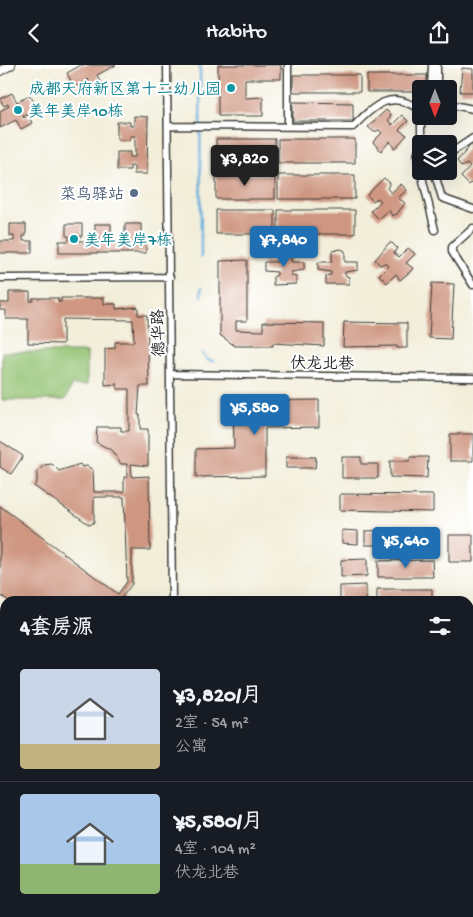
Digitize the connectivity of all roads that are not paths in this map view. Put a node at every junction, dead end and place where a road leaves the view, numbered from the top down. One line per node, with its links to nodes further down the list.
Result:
1 (12, 65): 6 (street)
2 (166, 65): 13 (street, 德华路)
3 (288, 65): 14 (street)
4 (432, 65): 7 (street)
5 (437, 65): 8 (street)
6 (0, 71)
7 (431, 80)
8 (437, 80)
9 (412, 105): 14 (street)
10 (458, 106): 11 (street)
11 (473, 109)
12 (421, 125): 20 (street)
13 (168, 126): 14 (street); 21 (street, 德华路)
14 (288, 126)
15 (473, 138): 16 (street)
16 (457, 149)
17 (437, 180): 18 (street)
18 (473, 209)
19 (473, 228): 23 (street)
20 (435, 231)
21 (170, 277): 22 (street); 24 (street, 德华路)
22 (0, 279)
23 (473, 285)
24 (171, 374): 25 (street, 伏龙北巷); 26 (street, 德华路)
25 (473, 378)
26 (172, 596)

